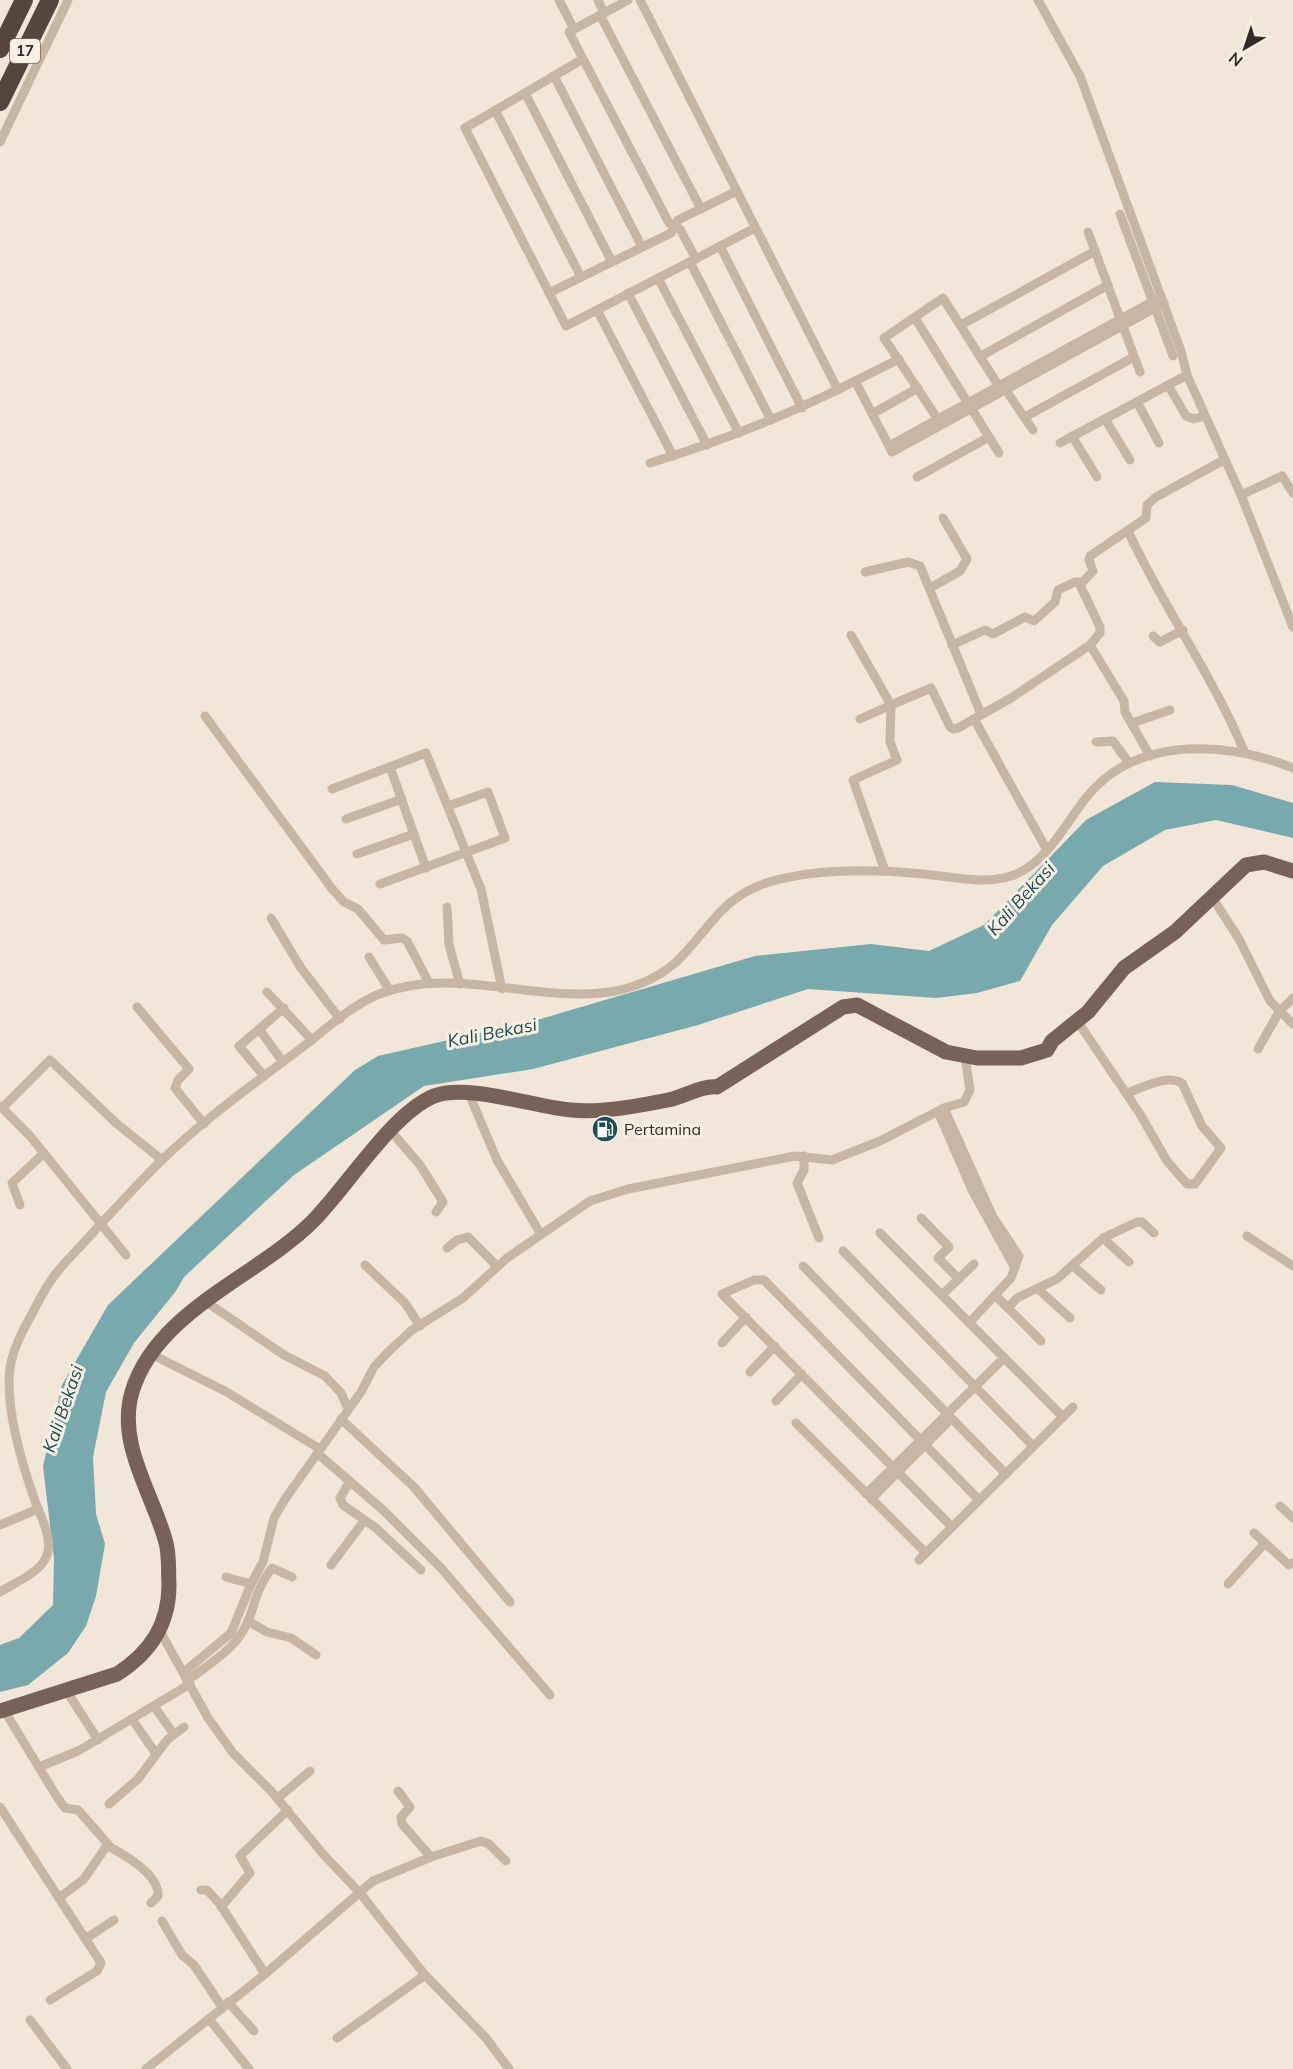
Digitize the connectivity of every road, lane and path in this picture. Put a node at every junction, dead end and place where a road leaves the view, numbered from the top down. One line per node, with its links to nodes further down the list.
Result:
1 (24, 0): 11 (highway, 17)
2 (50, 0): 15 (highway, 17)
3 (68, 0): 17 (street)
4 (559, 0): 10 (street)
5 (598, 0): 9 (street)
6 (628, 0): 9 (street)
7 (1038, 0): 34 (street)
8 (644, 2): 18 (street)
9 (602, 14): 10 (street); 19 (street)
10 (574, 29): 12 (street)
11 (0, 49)
12 (583, 58): 13 (street); 21 (street)
13 (554, 76): 14 (street); 25 (street)
14 (525, 93): 16 (street); 28 (street)
15 (0, 102)
16 (495, 110): 29 (street); 32 (street)
17 (0, 142)
18 (737, 191): 19 (street); 22 (street)
19 (701, 209): 21 (street)
20 (1120, 214): 34 (street)
21 (675, 226): 25 (street); 27 (street)
22 (755, 228): 24 (street); 49 (street)
23 (1088, 232): 26 (street)
24 (720, 246): 27 (street); 52 (street)
25 (642, 247): 28 (street)
26 (1095, 251): 31 (street); 38 (street)
27 (693, 260): 30 (street); 58 (street)
28 (612, 262): 29 (street)
29 (581, 277): 32 (street)
30 (658, 278): 33 (street); 60 (street)
31 (1108, 285): 37 (street); 39 (street)
32 (549, 293): 35 (street)
33 (628, 293): 35 (street); 65 (street)
34 (1158, 302): 37 (street); 40 (street); 44 (street)
35 (597, 310): 68 (street)
36 (915, 318): 38 (street); 42 (street); 51 (street)
37 (1122, 321): 41 (street); 47 (street)
38 (961, 325): 39 (street)
39 (981, 356): 47 (street)
40 (1173, 356)
41 (1134, 357): 43 (street); 55 (street)
42 (899, 359): 45 (street); 48 (street)
43 (1140, 372)
44 (1187, 375): 46 (street); 54 (street)
45 (855, 381): 49 (street); 53 (street)
46 (1168, 385): 50 (street); 54 (street)
47 (1001, 387): 51 (street); 55 (street)
48 (918, 388): 53 (street); 56 (street)
49 (838, 390): 52 (street)
50 (1137, 402): 57 (street); 64 (street)
51 (969, 405): 56 (street); 62 (street); 66 (street)
52 (802, 408): 58 (street)
53 (872, 414): 66 (street)
54 (1205, 416): 69 (street)
55 (1025, 417): 59 (street)
56 (937, 418): 66 (street)
57 (1105, 419): 61 (street); 70 (street)
58 (771, 420): 60 (street)
59 (1033, 430)
60 (739, 433): 65 (street)
61 (1072, 436): 63 (street); 73 (street)
62 (989, 437): 67 (street); 72 (street)
63 (1060, 443)
64 (1159, 443)
65 (707, 446): 68 (street)
66 (889, 446)
67 (999, 453)
68 (673, 456): 71 (street)
69 (1224, 459): 75 (street); 77 (street)
70 (1130, 460)
71 (650, 463)
72 (917, 477)
73 (1097, 477)
74 (1293, 493): 75 (street)
75 (1241, 495): 81 (street)
76 (943, 518): 80 (street)
77 (1128, 531): 79 (street); 83 (street)
78 (865, 572): 80 (street)
79 (1081, 582): 86 (street); 87 (street)
80 (930, 588): 86 (street)
81 (1289, 599): 82 (street)
82 (1293, 627)
83 (1183, 630): 85 (street); 95 (street)
84 (851, 635): 88 (street)
85 (1153, 636)
86 (952, 645): 91 (street)
87 (1090, 645): 91 (street); 93 (street)
88 (891, 705): 91 (street); 92 (street); 110 (street)
89 (1170, 710): 93 (street)
90 (205, 716): 116 (street)
91 (978, 716): 105 (street)
92 (860, 719)
93 (1131, 723): 96 (street)
94 (1096, 742): 97 (street)
95 (1244, 752): 96 (street); 99 (street)
96 (1150, 756): 97 (street)
97 (1129, 763): 105 (street)
98 (390, 767): 100 (street); 101 (street); 102 (street)
99 (1293, 768)
100 (333, 789)
101 (402, 799): 103 (street); 104 (street)
102 (448, 806): 107 (street); 107 (street)
103 (346, 819)
104 (414, 834): 106 (street); 108 (street)
105 (1047, 850): 110 (street)
106 (357, 854)
107 (467, 854): 108 (street); 118 (street)
108 (426, 868): 111 (street)
109 (1293, 871): 112 (main road)
110 (885, 872): 118 (street)
111 (380, 884)
112 (1212, 897): 124 (street); 126 (main road)
113 (447, 907): 117 (street)
114 (271, 918): 125 (street)
115 (369, 957): 119 (street)
116 (429, 983): 117 (street); 119 (street)
117 (460, 984): 118 (street)
118 (502, 989)
119 (390, 991): 125 (street)
120 (267, 992): 123 (street)
121 (1293, 998): 124 (street)
122 (137, 1007): 138 (street)
123 (284, 1008): 128 (street); 129 (street)
124 (1279, 1012): 127 (street); 130 (street)
125 (340, 1018): 129 (street)
126 (1078, 1022): 131 (main road); 134 (street)
127 (1293, 1024)
128 (259, 1029): 132 (street); 133 (street)
129 (312, 1040): 132 (street)
130 (1258, 1049)
131 (965, 1056): 135 (main road); 137 (street)
132 (283, 1062): 133 (street)
133 (264, 1076): 138 (street)
134 (1127, 1093): 134 (street)
135 (469, 1094): 139 (main road); 147 (street)
136 (1, 1107): 140 (street); 142 (street)
137 (941, 1110): 141 (street); 167 (street)
138 (204, 1124): 142 (street)
139 (390, 1130): 144 (street); 168 (main road)
140 (44, 1153): 143 (street); 146 (street)
141 (804, 1156): 147 (street); 151 (street)
142 (162, 1160): 146 (street)
143 (20, 1205)
144 (436, 1212)
145 (921, 1218): 163 (street)
146 (101, 1226): 155 (street); 179 (street)
147 (540, 1233): 159 (street)
148 (880, 1233): 166 (street)
149 (1154, 1233): 152 (street)
150 (1247, 1236): 162 (street)
151 (819, 1238)
152 (1103, 1238): 156 (street); 161 (street)
153 (447, 1248): 159 (street)
154 (843, 1251): 182 (street)
155 (126, 1255)
156 (1129, 1262)
157 (974, 1264): 163 (street)
158 (365, 1265): 173 (street)
159 (497, 1266): 173 (street)
160 (802, 1266): 186 (street)
161 (1073, 1266): 164 (street); 165 (street)
162 (1293, 1266)
163 (959, 1279): 166 (street)
164 (1038, 1289): 169 (street); 171 (street)
165 (1101, 1290)
166 (942, 1295): 172 (street)
167 (995, 1295): 169 (street); 172 (street)
168 (205, 1301): 177 (main road); 185 (street)
169 (1008, 1308): 174 (street)
170 (746, 1317): 175 (street); 176 (street); 190 (street)
171 (1070, 1318)
172 (969, 1323): 178 (street)
173 (420, 1326): 185 (street)
174 (1041, 1341)
175 (722, 1343)
176 (775, 1346): 180 (street); 181 (street)
177 (151, 1354): 192 (street); 217 (main road)
178 (1006, 1360): 182 (street); 187 (street)
179 (5, 1372): 199 (street)
180 (750, 1372)
181 (802, 1374): 183 (street); 193 (street)
182 (978, 1388): 186 (street); 191 (street)
183 (776, 1401)
184 (1072, 1407): 187 (street)
185 (348, 1409): 188 (street)
186 (950, 1416): 190 (street); 194 (street)
187 (1062, 1417): 191 (street)
188 (341, 1419): 192 (street); 215 (street)
189 (796, 1423): 196 (street)
190 (924, 1442): 193 (street); 197 (street)
191 (1033, 1446): 194 (street)
192 (318, 1451): 195 (street); 207 (street)
193 (897, 1469): 196 (street); 203 (street)
194 (1006, 1473): 197 (street)
195 (350, 1481): 201 (street); 221 (street)
196 (869, 1496): 203 (street)
197 (979, 1500): 203 (street)
198 (1280, 1506): 200 (street)
199 (38, 1509): 202 (street); 214 (street)
200 (1293, 1518)
201 (364, 1521): 208 (street); 209 (street)
202 (0, 1525)
203 (952, 1527)
204 (1254, 1533): 205 (street)
205 (1265, 1543): 206 (street); 213 (street)
206 (1293, 1563)
207 (267, 1565): 210 (street); 212 (street); 216 (street)
208 (331, 1565)
209 (421, 1570)
210 (292, 1576)
211 (226, 1577): 212 (street)
212 (251, 1584): 219 (street)
213 (1228, 1584)
214 (0, 1592)
215 (510, 1602)
216 (248, 1621): 218 (street); 219 (street)
217 (160, 1631): 219 (street); 220 (main road)
218 (316, 1655)
219 (187, 1679): 222 (street); 232 (street)
220 (66, 1690): 223 (main road); 227 (street)
221 (550, 1695)
222 (154, 1706): 224 (street); 226 (street)
223 (2, 1711): 229 (street)
224 (132, 1719): 227 (street); 228 (street)
225 (184, 1726): 226 (street)
226 (173, 1733): 228 (street)
227 (98, 1740): 229 (street)
228 (156, 1754): 233 (street)
229 (39, 1767): 236 (street)
230 (310, 1771): 232 (street)
231 (398, 1791): 237 (street)
232 (278, 1798): 235 (street)
233 (109, 1804)
234 (0, 1807): 241 (street)
235 (288, 1810): 240 (street); 243 (street)
236 (108, 1846): 241 (street); 242 (street)
237 (431, 1857): 238 (street); 240 (street)
238 (506, 1861)
239 (201, 1890): 243 (street)
240 (360, 1893): 247 (street); 248 (street)
241 (59, 1898): 246 (street)
242 (151, 1903)
243 (221, 1907): 247 (street)
244 (114, 1920): 246 (street)
245 (162, 1921): 250 (street)
246 (86, 1939): 249 (street)
247 (265, 1974): 250 (street)
248 (425, 1976): 254 (street); 258 (street)
249 (50, 2000)
250 (225, 2005): 251 (street); 253 (street)
251 (209, 2019): 256 (street); 257 (street)
252 (30, 2020): 255 (street)
253 (254, 2031)
254 (337, 2038)
255 (66, 2069)
256 (146, 2069)
257 (249, 2069)
258 (509, 2069)

